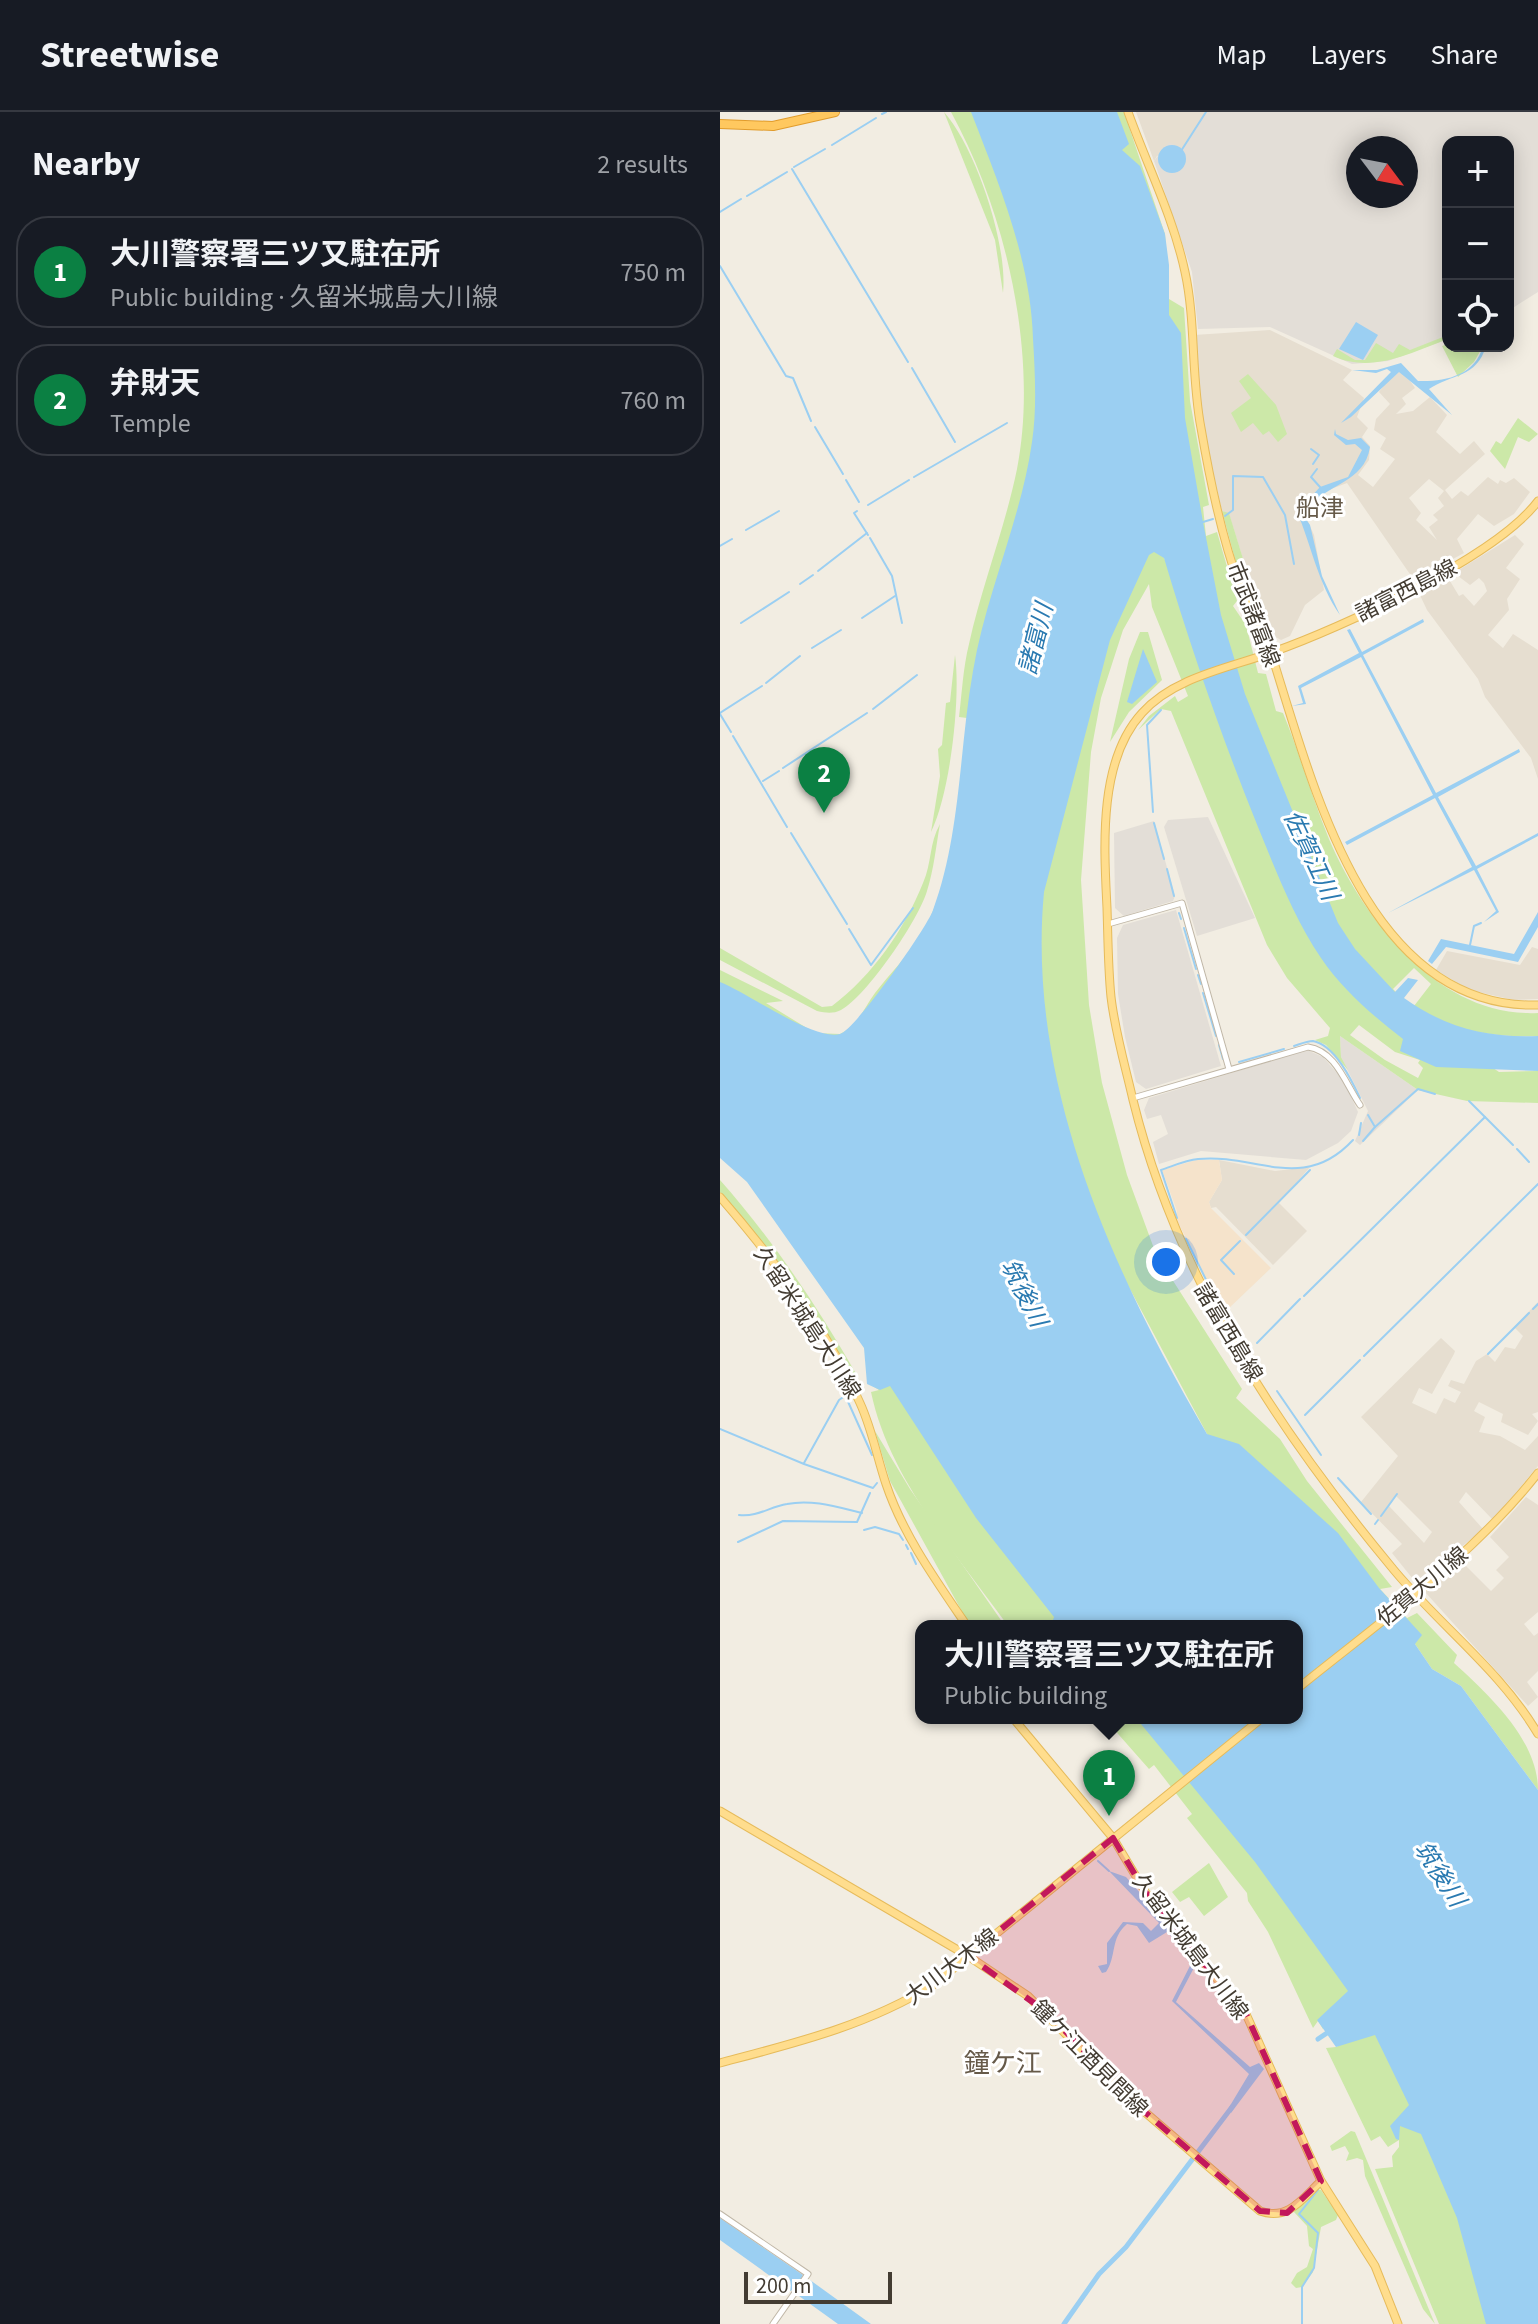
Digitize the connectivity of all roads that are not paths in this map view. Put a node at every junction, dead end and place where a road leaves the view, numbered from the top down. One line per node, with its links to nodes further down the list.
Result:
1 (835, 112): 3 (highway)
2 (1128, 112): 5 (main road, 市武諸富線)
3 (720, 124)
4 (1538, 501): 5 (main road, 諸富西島線)
5 (1271, 653): 6 (main road, 諸富西島線); 7 (main road, 市武諸富線)
6 (1108, 924): 8 (street); 9 (main road, 諸富西島線)
7 (1538, 1005)
8 (1229, 1069): 9 (street); 10 (street)
9 (1133, 1098): 13 (main road, 諸富西島線)
10 (1360, 1105)
11 (720, 1197): 14 (main road, 久留米城島大川線)
12 (1538, 1473): 13 (main road, 佐賀大川線)
13 (1410, 1597): 15 (main road, 佐賀大川線); 18 (main road, 諸富西島線)
14 (963, 1620)
15 (1303, 1684)
16 (1018, 1724): 20 (main road, 久留米城島大川線)
17 (1255, 1724): 20 (main road)
18 (1538, 1734)
19 (720, 1811): 21 (main road, 鐘ケ江酒見間線)
20 (1113, 1838): 21 (main road, 大川大木線); 23 (main road, 久留米城島大川線)
21 (968, 1956): 22 (main road, 大川大木線); 23 (main road, 鐘ケ江酒見間線)
22 (720, 2063)
23 (1321, 2181): 26 (main road, 久留米城島大川線)
24 (720, 2214): 25 (street)
25 (773, 2324)
26 (1398, 2324)

